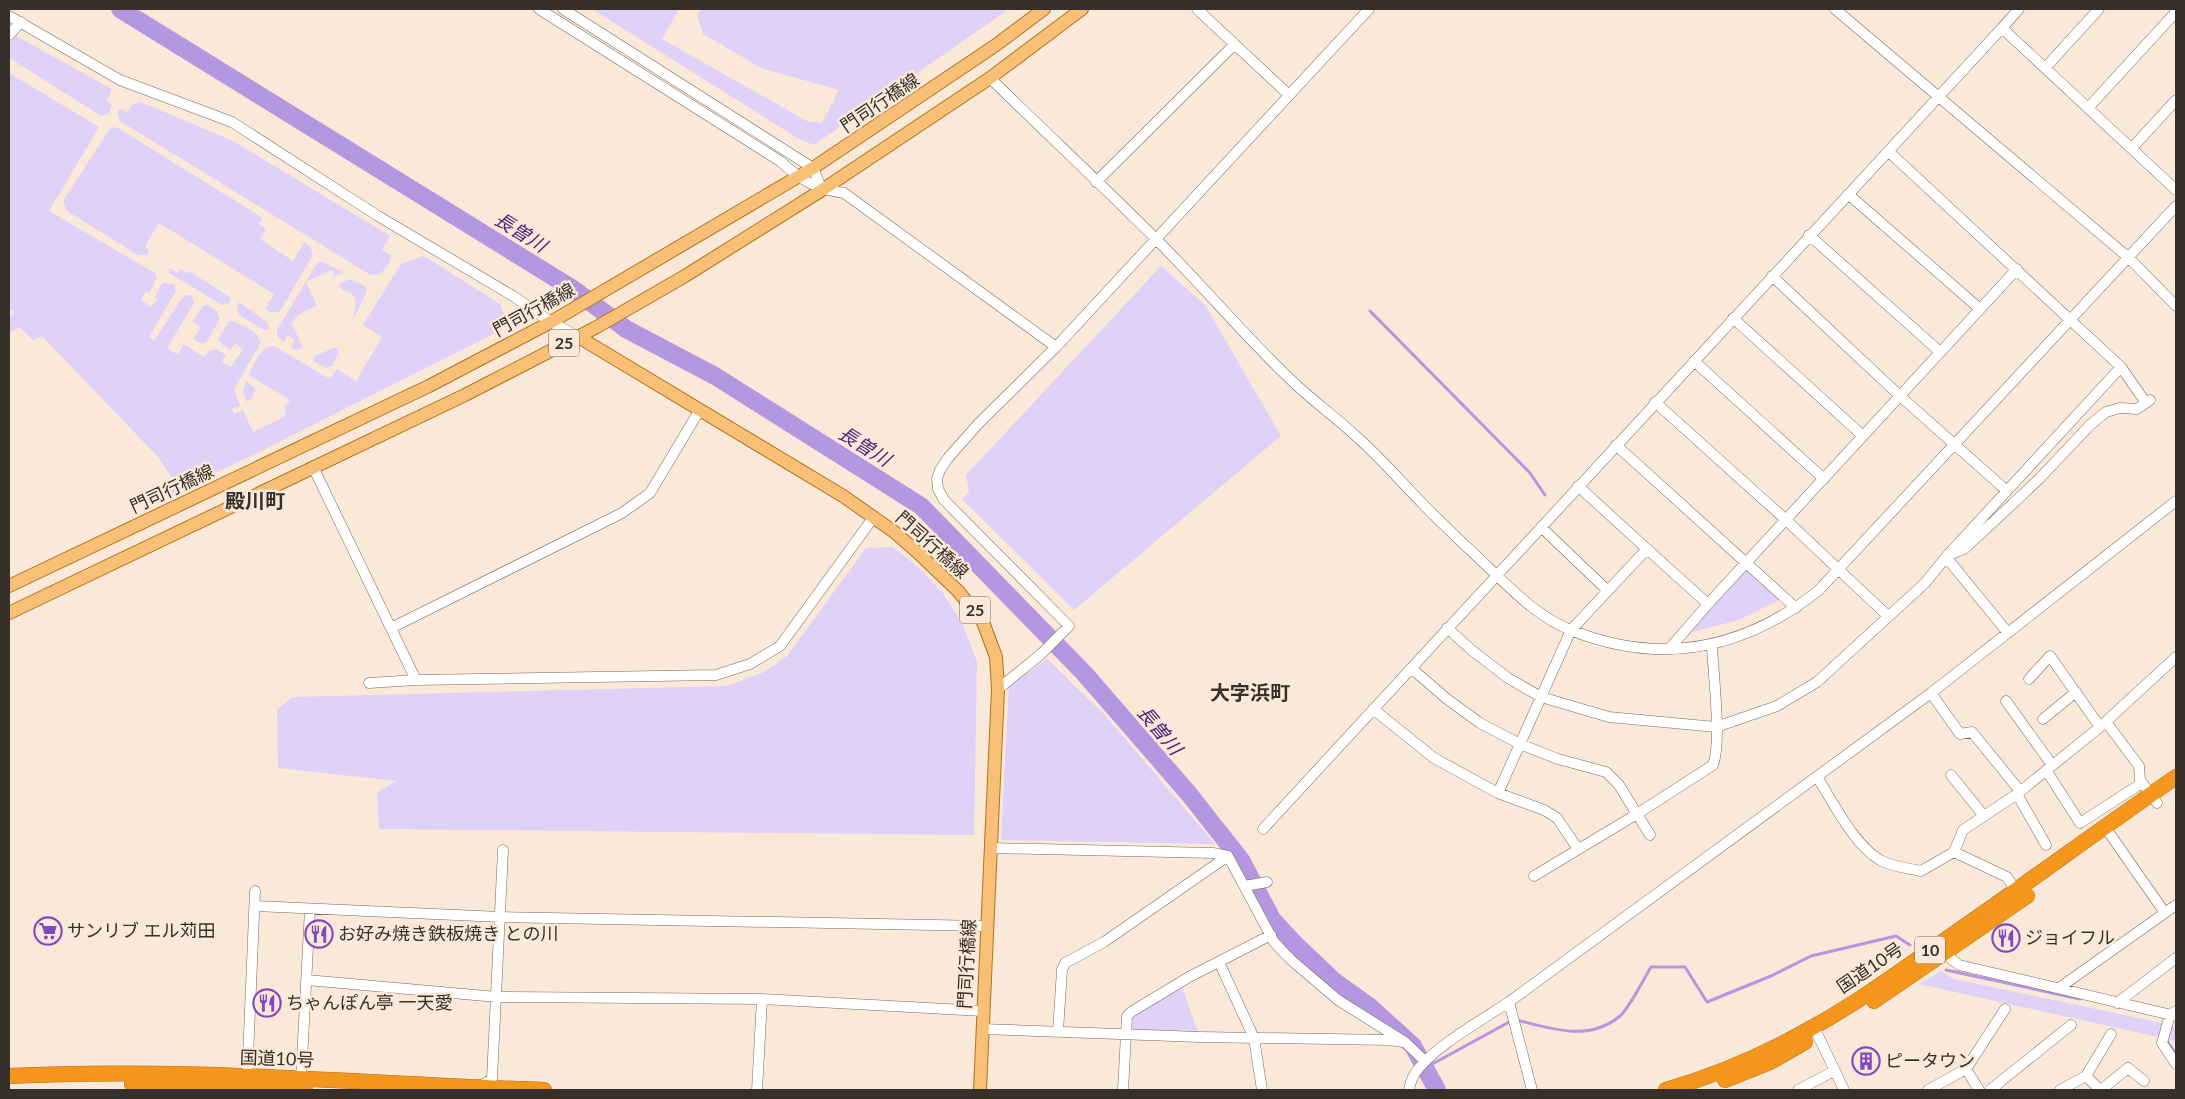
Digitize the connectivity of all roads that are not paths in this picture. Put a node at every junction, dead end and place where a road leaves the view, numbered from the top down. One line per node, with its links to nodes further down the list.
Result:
1 (539, 9): 24 (street)
2 (564, 9): 23 (street)
3 (1044, 9): 23 (main road, 門司行橋線 / 25)
4 (1082, 9): 16 (main road, 25)
5 (1197, 9): 14 (street)
6 (1369, 9): 17 (street)
7 (1835, 9): 18 (street)
8 (2020, 9): 12 (street)
9 (2099, 9): 15 (street)
10 (2176, 12): 20 (street)
11 (15, 19): 13 (street); 39 (street)
12 (2002, 28): 15 (street); 18 (street)
13 (9, 35)
14 (1234, 44): 17 (street); 25 (street)
15 (2045, 68): 20 (street)
16 (990, 78): 25 (street); 26 (main road, 25)
17 (1289, 95): 31 (street)
18 (1939, 96): 22 (street); 32 (street)
19 (2176, 100): 21 (street)
20 (2088, 108): 21 (street)
21 (2132, 148): 27 (street)
22 (1888, 151): 28 (street); 33 (street)
23 (813, 168): 24 (main road, 門司行橋線 / 25); 26 (street)
24 (799, 177): 26 (street); 39 (main road, 門司行橋線 / 25)
25 (1096, 182): 31 (street)
26 (822, 190): 40 (main road, 25); 41 (street)
27 (2176, 190)
28 (1848, 194): 30 (street); 36 (street)
29 (2176, 206): 32 (street)
30 (1809, 236): 34 (street); 42 (street)
31 (1156, 239): 41 (street); 63 (street)
32 (2128, 258): 35 (street); 38 (street)
33 (2017, 269): 36 (street); 38 (street)
34 (1772, 276): 37 (street); 45 (street)
35 (2176, 306)
36 (1980, 309): 42 (street)
37 (1733, 318): 43 (street); 48 (street)
38 (2071, 319): 44 (street); 50 (street)
39 (551, 322): 40 (street); 64 (main road, 門司行橋線 / 25)
40 (577, 336): 47 (main road, 門司行橋線 / 25); 51 (main road, 25)
41 (1056, 347): 81 (street)
42 (1940, 352): 45 (street)
43 (1694, 361): 46 (street); 52 (street)
44 (2121, 367): 54 (street); 60 (street)
45 (1900, 396): 48 (street); 50 (street)
46 (1655, 402): 49 (street); 57 (street)
47 (700, 411): 56 (main road, 門司行橋線 / 25); 70 (street)
48 (1863, 436): 52 (street)
49 (1616, 445): 53 (street); 61 (street)
50 (1955, 445): 54 (street); 62 (street)
51 (313, 466): 68 (main road, 25); 70 (street)
52 (1824, 479): 57 (street)
53 (1578, 486): 58 (street); 59 (street)
54 (2007, 491): 60 (street)
55 (2176, 501): 73 (street)
56 (874, 518): 79 (street); 81 (main road, 門司行橋線 / 25)
57 (1786, 520): 61 (street); 62 (street)
58 (1541, 527): 63 (street); 65 (street)
59 (1647, 549): 65 (street); 66 (street)
60 (1946, 557): 69 (street); 73 (street)
61 (1747, 562): 66 (street); 67 (street)
62 (1838, 570): 67 (street); 69 (street)
63 (1496, 575): 71 (street); 72 (street)
64 (9, 586)
65 (1607, 590): 72 (street)
66 (1708, 604): 75 (street)
67 (1796, 608): 74 (street)
68 (9, 613)
69 (1888, 616): 89 (street)
70 (391, 628): 79 (street)
71 (1447, 628): 77 (street); 84 (street)
72 (1571, 630): 75 (street); 84 (street)
73 (2008, 633): 83 (street)
74 (1712, 645): 75 (street); 89 (street)
75 (1670, 648)
76 (2176, 657): 88 (street)
77 (1411, 668): 86 (street); 90 (street)
78 (2029, 679): 82 (street)
79 (416, 680): 80 (street)
80 (369, 683)
81 (998, 689): 105 (main road, 門司行橋線 / 25)
82 (2076, 692): 87 (street); 88 (street)
83 (1931, 693): 93 (street); 97 (street)
84 (1541, 697): 89 (street); 90 (street)
85 (2006, 701): 91 (street)
86 (1373, 710): 96 (street); 101 (street)
87 (2043, 719)
88 (2103, 724): 91 (street); 98 (street)
89 (1716, 727): 99 (street)
90 (1520, 744): 96 (street); 99 (street)
91 (2049, 768): 97 (street); 98 (street)
92 (1951, 775): 100 (street)
93 (1817, 777): 108 (street); 130 (street)
94 (2176, 777): 98 (highway, 国道10号 / 10)
95 (2176, 789): 98 (highway, 国道10号 / 10)
96 (1498, 793): 106 (street)
97 (2019, 793): 100 (street); 104 (street)
98 (2150, 794): 102 (highway, 国道10号 / 10)
99 (1637, 814): 103 (street); 106 (street)
100 (1984, 816): 108 (street)
101 (1263, 829)
102 (2108, 831): 114 (highway, 国道10号 / 10); 118 (street); 123 (highway, 国道10号 / 10)
103 (1650, 836)
104 (2046, 845)
105 (990, 848): 109 (street); 120 (main road, 門司行橋線 / 25)
106 (1578, 849): 110 (street)
107 (503, 850): 119 (street)
108 (1954, 852): 114 (street)
109 (1228, 856): 112 (street); 137 (street)
110 (1534, 876)
111 (1267, 882): 112 (street)
112 (1248, 885): 121 (street)
113 (255, 891): 116 (street)
114 (2016, 891): 122 (highway, 国道10号 / 10)
115 (2176, 905): 118 (street)
116 (255, 906): 117 (street); 154 (street)
117 (310, 909): 119 (street); 126 (street)
118 (2165, 913): 127 (street)
119 (501, 917): 120 (street); 128 (street)
120 (986, 926): 133 (main road, 門司行橋線 / 25)
121 (1271, 935): 125 (street); 142 (street)
122 (1929, 951): 123 (street); 138 (highway, 国道10号 / 10)
123 (1945, 954): 127 (street); 138 (highway, 国道10号 / 10)
124 (2176, 958): 131 (street)
125 (1219, 962): 139 (street); 141 (street)
126 (307, 980): 128 (street); 152 (street)
127 (2059, 988): 131 (street)
128 (497, 996): 129 (street); 155 (street)
129 (762, 1000): 133 (street); 157 (street)
130 (1509, 1002): 143 (street); 162 (street)
131 (2117, 1003): 134 (street)
132 (2005, 1009): 145 (street)
133 (983, 1011): 136 (main road, 門司行橋線 / 25)
134 (2174, 1014): 144 (street)
135 (2071, 1025): 169 (street)
136 (982, 1029): 137 (street); 158 (main road, 門司行橋線 / 25)
137 (1058, 1031): 139 (street)
138 (1816, 1031): 146 (street); 163 (highway, 国道10号 / 10); 164 (highway, 国道10号 / 10)
139 (1127, 1034): 141 (street); 159 (street)
140 (2111, 1034): 148 (street)
141 (1254, 1038): 142 (street); 160 (street)
142 (1405, 1042): 143 (street)
143 (1425, 1061): 161 (street)
144 (2176, 1064)
145 (1966, 1069): 167 (street); 168 (street)
146 (1834, 1071): 165 (street); 166 (street)
147 (9, 1076): 150 (highway, 国道10号)
148 (2086, 1076): 170 (street); 171 (street)
149 (2144, 1081): 171 (street)
150 (173, 1083): 151 (highway, 国道10号); 154 (highway, 国道10号)
151 (9, 1084)
152 (303, 1084): 153 (highway, 国道10号); 154 (highway, 国道10号)
153 (323, 1085): 155 (highway, 国道10号)
154 (249, 1087)
155 (478, 1089): 156 (highway, 国道10号)
156 (544, 1090)
157 (757, 1090)
158 (980, 1090)
159 (1123, 1090)
160 (1262, 1090)
161 (1409, 1090)
162 (1532, 1090)
163 (1666, 1090)
164 (1700, 1090)
165 (1798, 1090)
166 (1844, 1090)
167 (1928, 1090)
168 (1979, 1090)
169 (1990, 1090)
170 (2060, 1090)
171 (2101, 1090)

